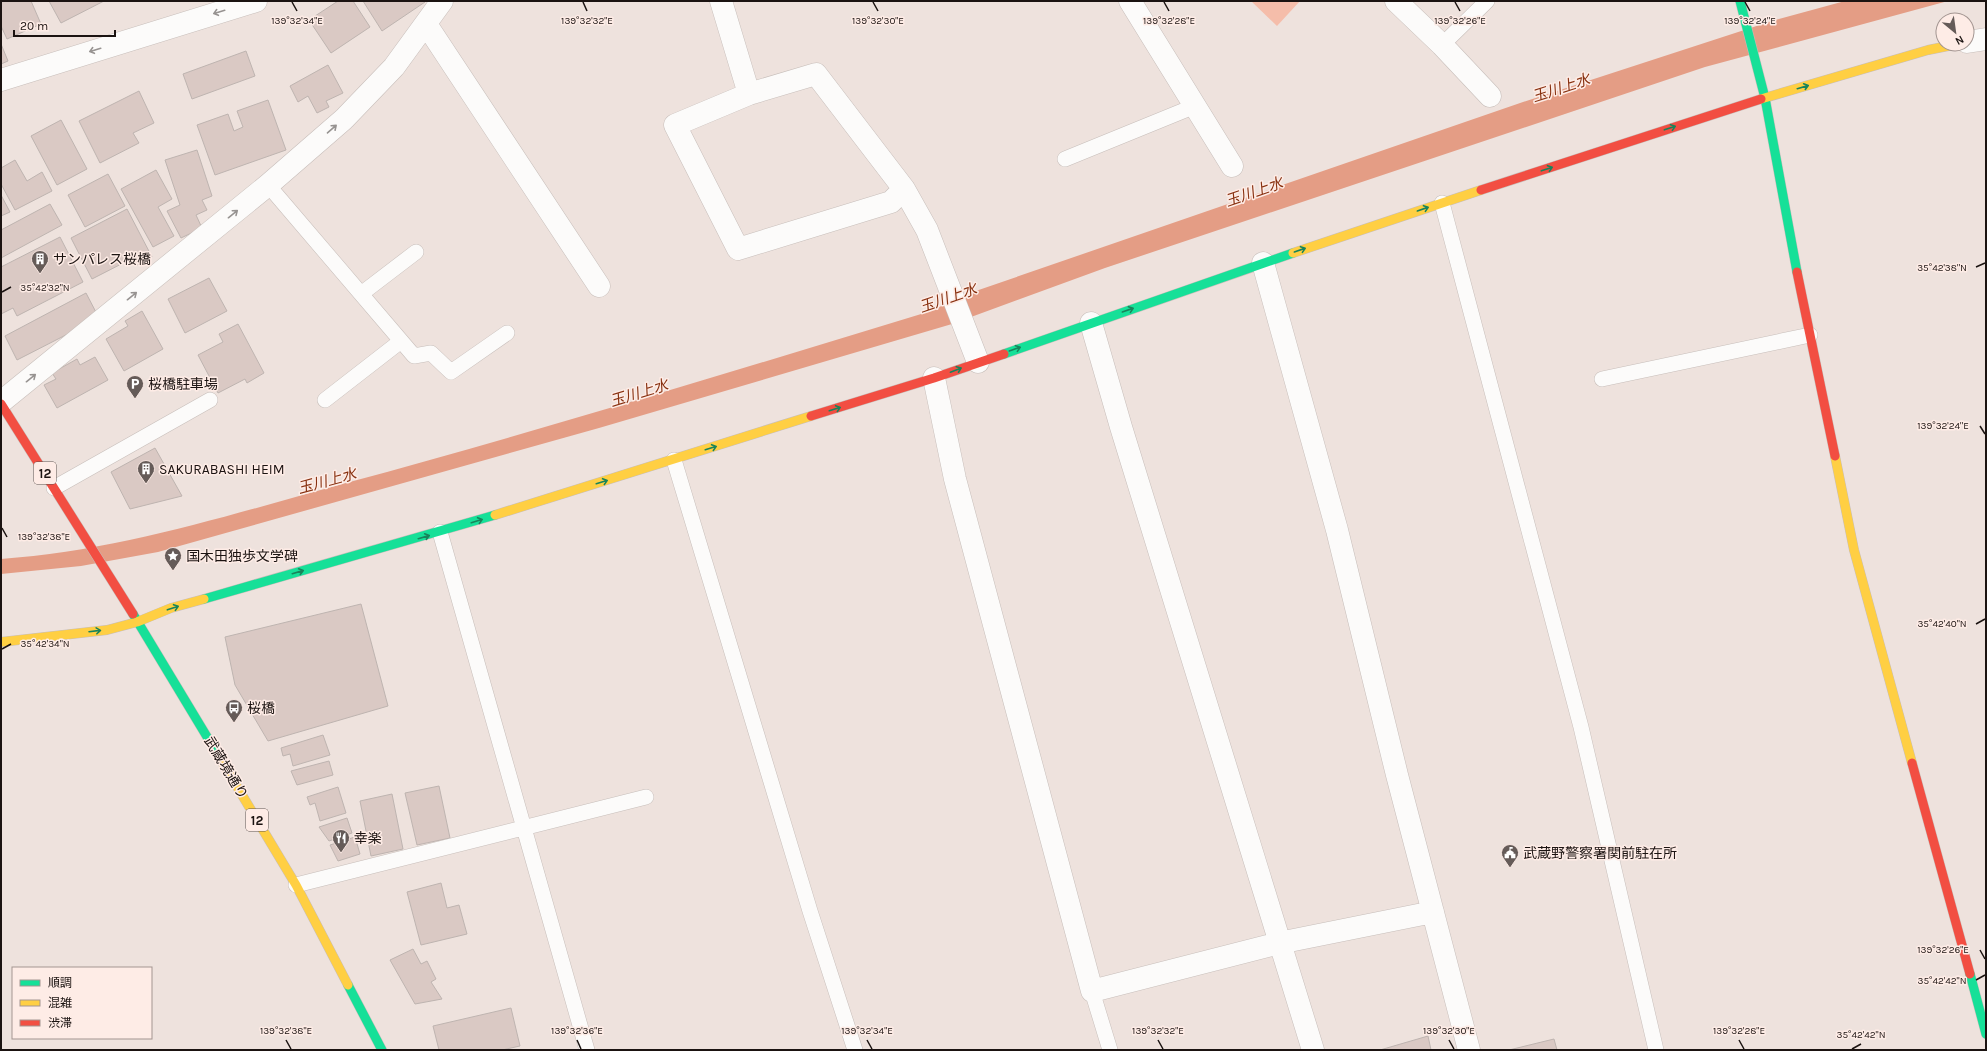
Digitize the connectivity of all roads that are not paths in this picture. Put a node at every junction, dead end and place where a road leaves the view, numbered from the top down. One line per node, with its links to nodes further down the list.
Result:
1 (256, 1): 13 (street, one-way to 13)
2 (442, 1): 8 (street)
3 (721, 1): 14 (street)
4 (1130, 1): 17 (street)
5 (1396, 1): 11 (street)
6 (1487, 1): 11 (lane)
7 (1740, 1): 16 (street)
8 (426, 24): 20 (street, one-way to 8); 25 (street)
9 (1986, 38): 10 (street)
10 (1975, 40)
11 (1442, 45): 15 (street)
12 (1935, 49): 16 (street, one-way to 12)
13 (1, 80)
14 (750, 94): 21 (street); 21 (street)
15 (1490, 96)
16 (1766, 98): 22 (street, one-way to 16); 29 (street)
17 (1195, 106): 18 (lane); 19 (street)
18 (1065, 159)
19 (1232, 166)
20 (268, 185): 26 (lane); 36 (street, one-way to 20)
21 (904, 190): 31 (street)
22 (1442, 202): 24 (street, one-way to 22); 55 (lane)
23 (416, 252): 26 (lane)
24 (1263, 263): 27 (street, one-way to 24); 45 (street)
25 (599, 286)
26 (361, 294): 30 (lane)
27 (1091, 323): 31 (street, one-way to 27); 46 (street)
28 (506, 333): 30 (lane)
29 (1810, 336): 33 (lane); 48 (street)
30 (401, 340): 35 (lane)
31 (978, 362): 32 (street, one-way to 31)
32 (934, 378): 37 (street, one-way to 32); 47 (street)
33 (1602, 379)
34 (210, 400): 38 (lane)
35 (325, 400)
36 (1, 403): 38 (street, 12)
37 (674, 460): 39 (street, one-way to 37); 51 (lane)
38 (54, 488): 40 (street, 武蔵境通り / 12)
39 (440, 532): 40 (street, one-way to 39); 43 (lane)
40 (137, 622): 41 (street, one-way to 40); 44 (street, 武蔵境通り / 12)
41 (1, 642)
42 (646, 797): 43 (lane)
43 (525, 828): 44 (lane); 50 (lane)
44 (296, 885): 49 (street, 武蔵境通り / 12)
45 (1433, 912): 46 (street); 54 (street)
46 (1279, 943): 47 (street); 53 (street)
47 (1092, 991): 52 (lane)
48 (1986, 1034)
49 (382, 1050)
50 (587, 1050)
51 (855, 1050)
52 (1110, 1050)
53 (1313, 1050)
54 (1469, 1050)
55 (1656, 1050)

